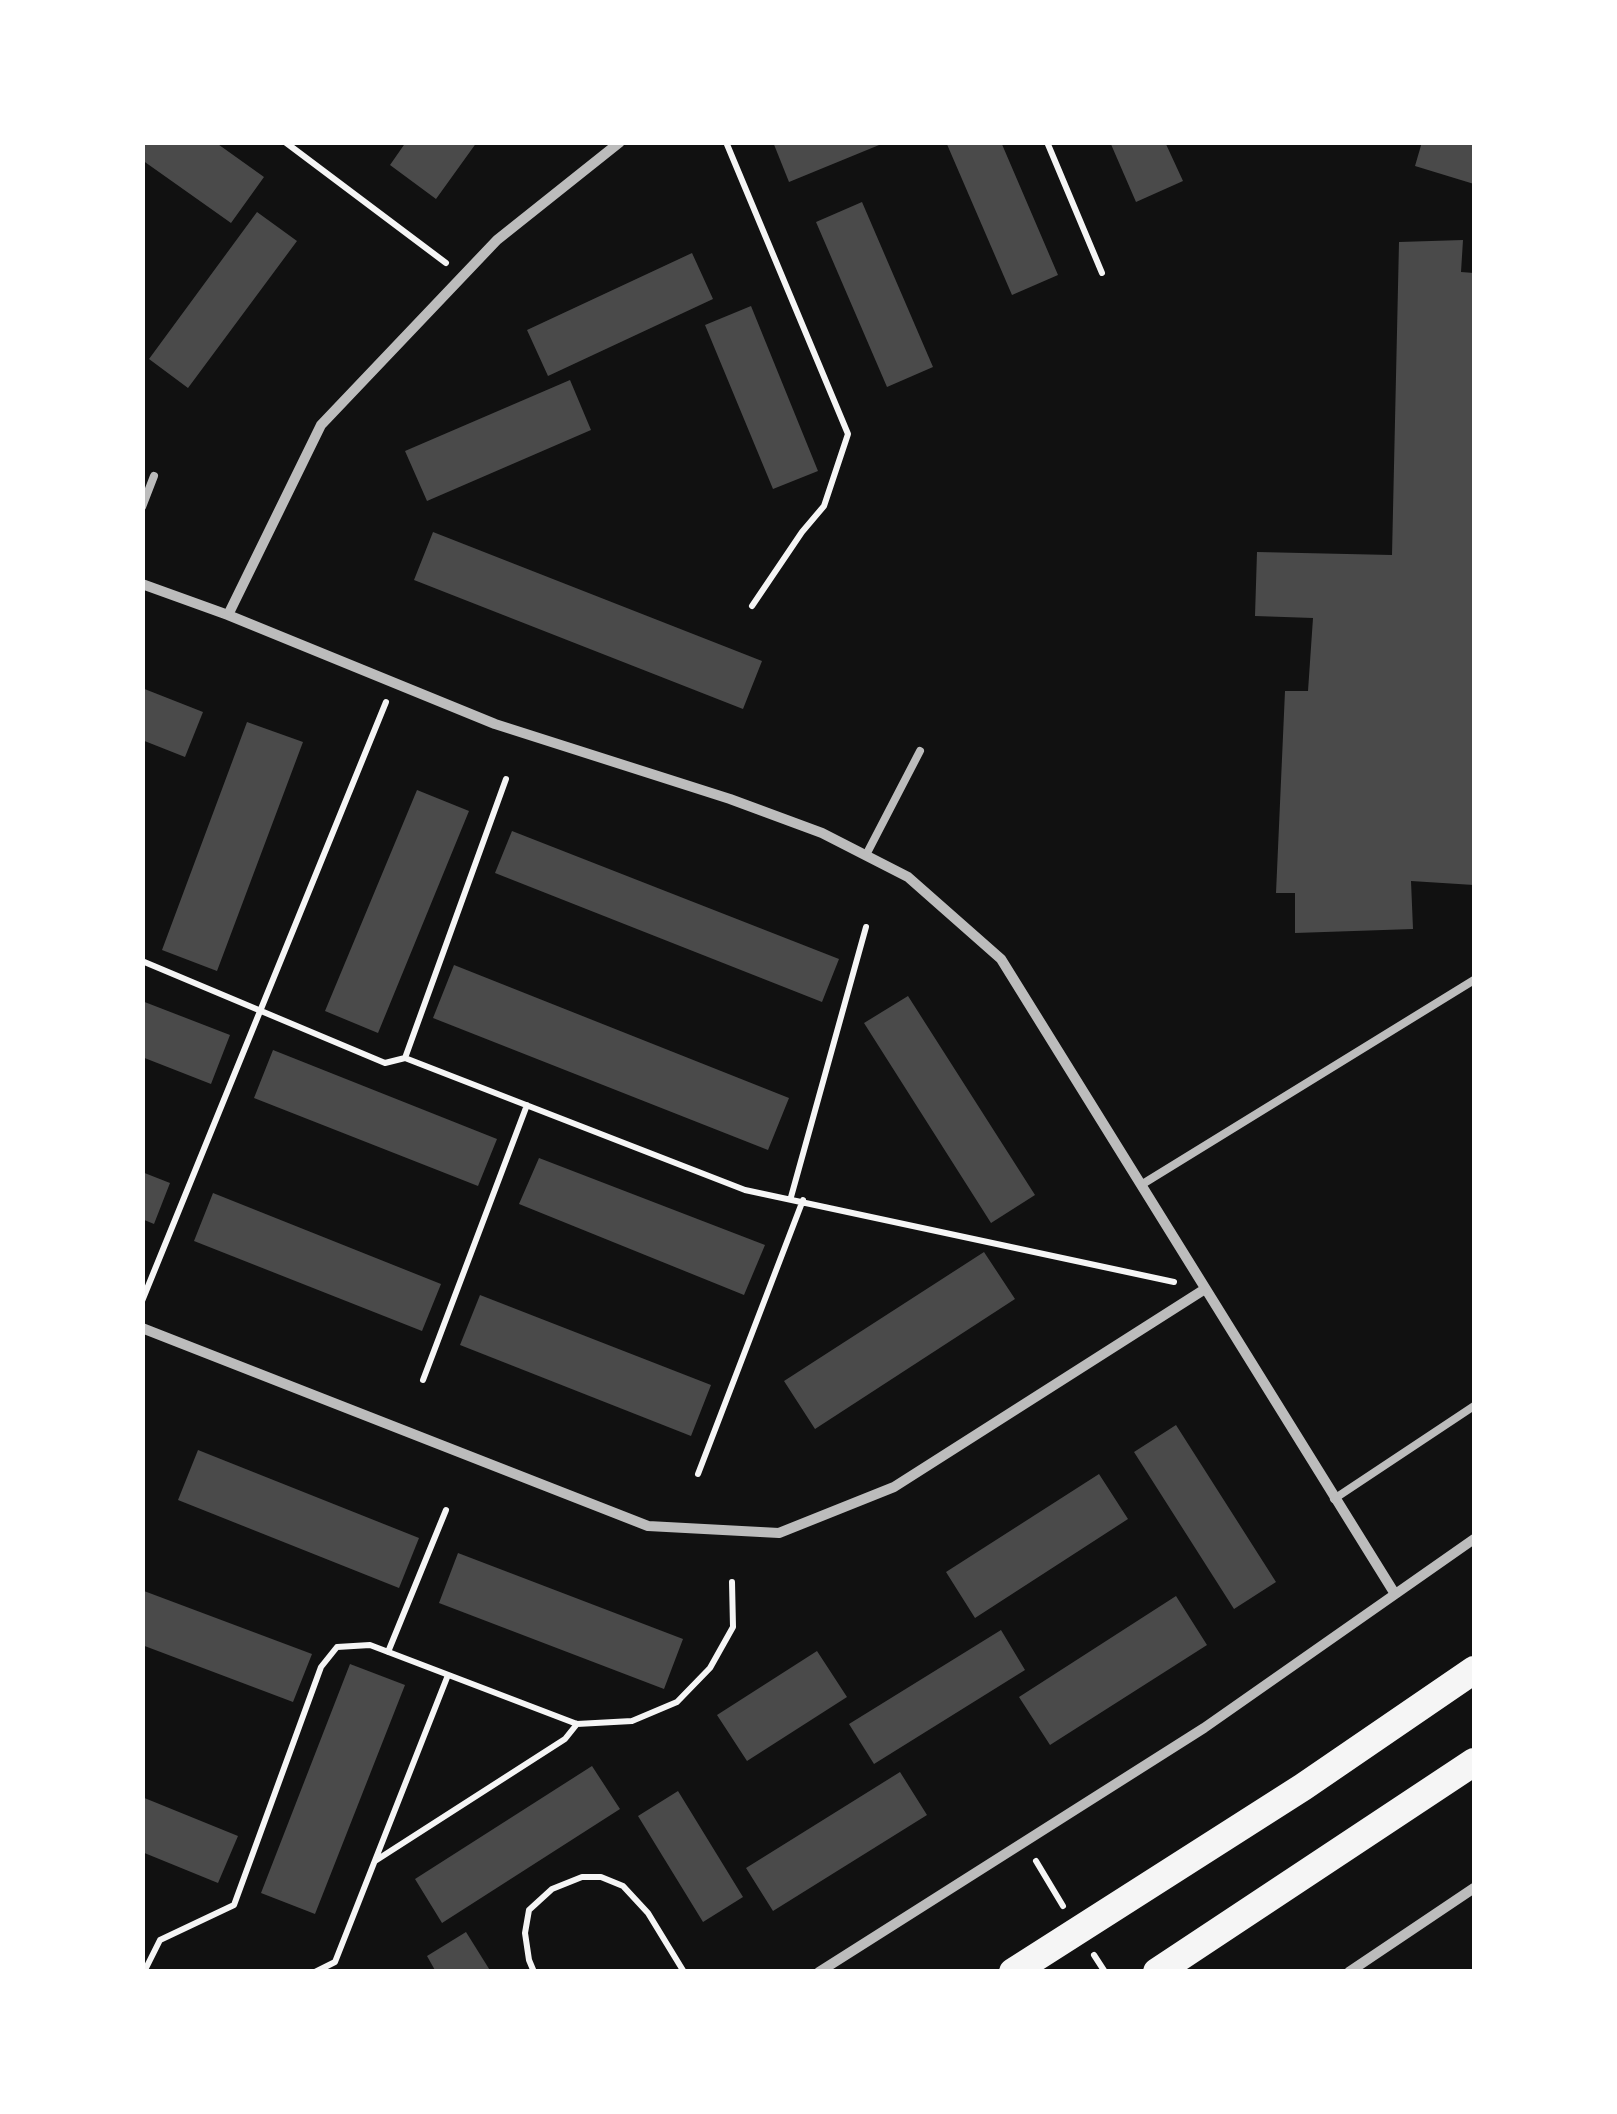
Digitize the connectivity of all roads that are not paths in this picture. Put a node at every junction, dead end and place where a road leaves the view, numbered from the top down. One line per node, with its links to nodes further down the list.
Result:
1 (620, 142): 5 (street)
2 (154, 476): 3 (lane)
3 (142, 507)
4 (142, 584): 5 (street)
5 (228, 615): 7 (street)
6 (920, 751): 7 (lane)
7 (866, 855): 9 (street)
8 (1474, 980): 9 (lane)
9 (1141, 1185): 10 (street)
10 (1205, 1288): 11 (street); 13 (street)
11 (142, 1328)
12 (1474, 1406): 13 (lane)
13 (1334, 1499): 15 (street)
14 (1474, 1540): 15 (street)
15 (1395, 1594): 20 (street)
16 (1474, 1670): 21 (highway)
17 (1474, 1762): 22 (highway)
18 (1474, 1888): 19 (street)
19 (1367, 1967): 23 (street)
20 (820, 1972)
21 (1014, 1972)
22 (1157, 1972)
23 (1349, 1972)

